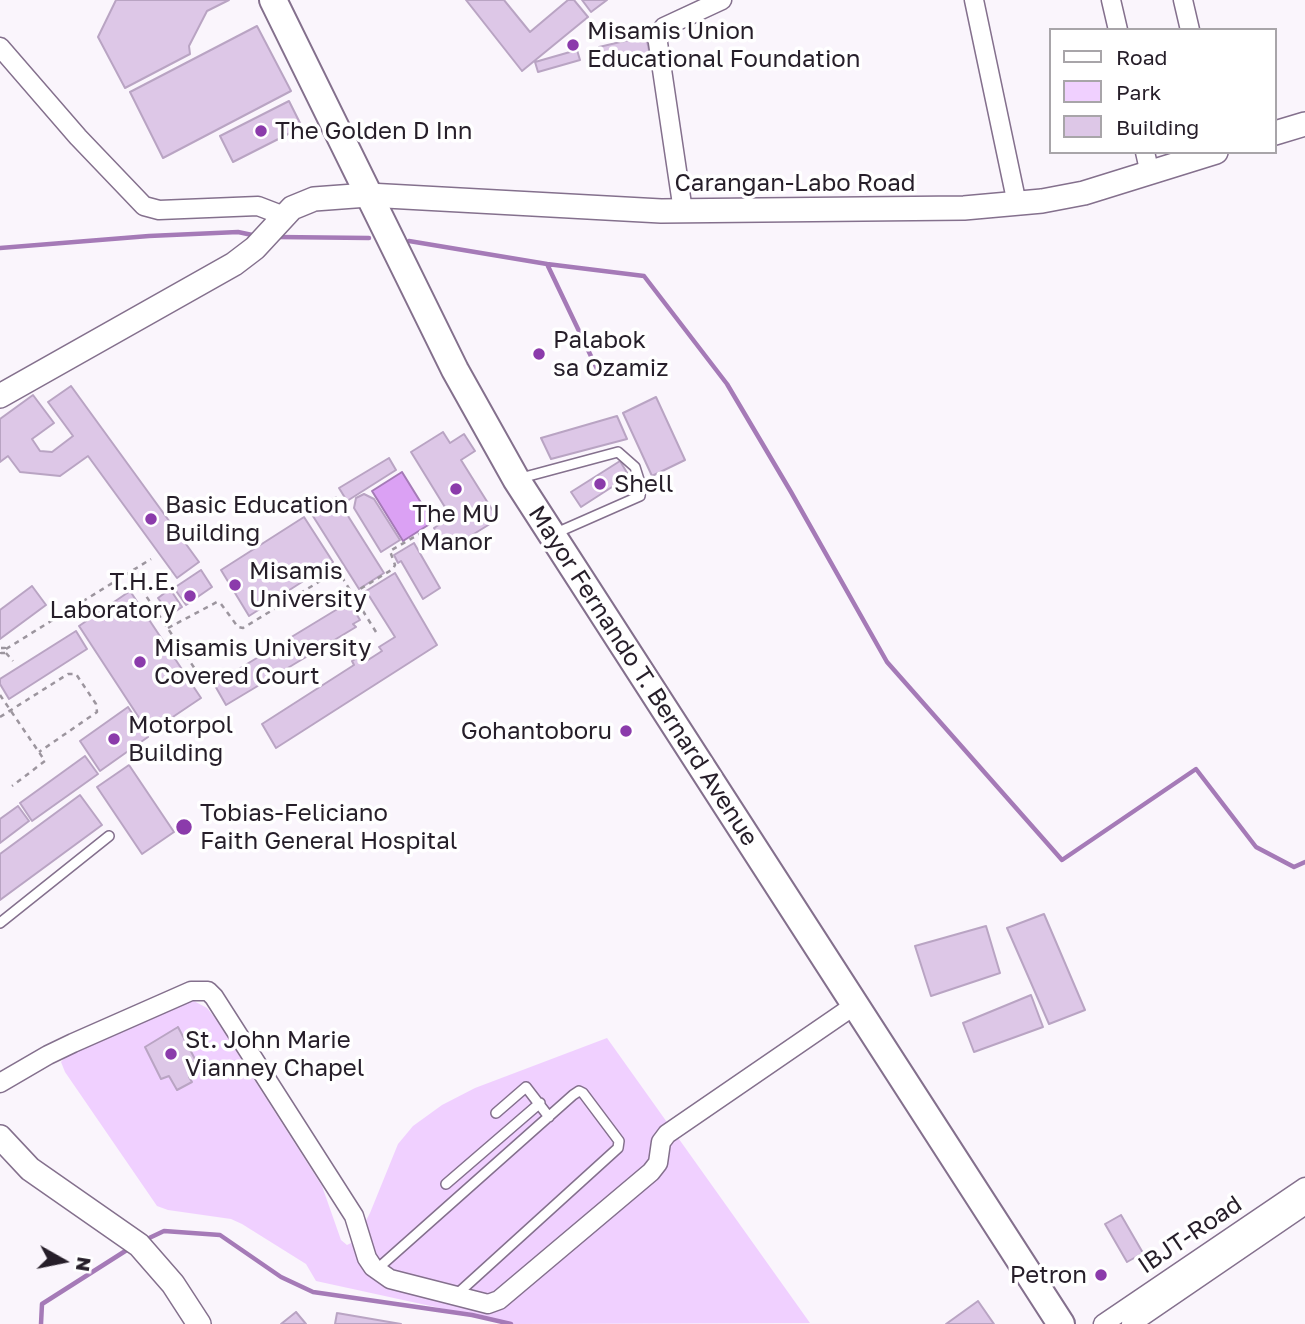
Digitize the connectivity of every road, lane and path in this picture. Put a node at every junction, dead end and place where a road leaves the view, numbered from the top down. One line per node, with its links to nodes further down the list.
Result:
1 (722, 0): 15 (street)
2 (974, 0): 14 (street)
3 (1111, 0): 6 (street)
4 (1183, 0): 7 (street)
5 (278, 2): 13 (main road, Mayor Fernando T. Bernard Avenue)
6 (1118, 28)
7 (1190, 28)
8 (0, 47): 16 (street)
9 (1305, 124): 10 (street)
10 (1277, 132)
11 (1203, 154): 12 (street, Carangan-Labo Road)
12 (1147, 163): 14 (street, Carangan-Labo Road)
13 (368, 195): 15 (street, Carangan-Labo Road); 16 (street, Carangan-Labo Road); 18 (main road, Mayor Fernando T. Bernard Avenue)
14 (1017, 204): 15 (street, Carangan-Labo Road)
15 (683, 211)
16 (284, 216): 17 (street, Carangan-Labo Road)
17 (0, 396)
18 (516, 479): 20 (main road, Mayor Fernando T. Bernard Avenue); 20 (lane)
19 (426, 530): 23 (path)
20 (552, 535): 36 (main road, Mayor Fernando T. Bernard Avenue)
21 (150, 559): 22 (path)
22 (130, 572): 24 (path); 26 (path)
23 (352, 594): 24 (path); 25 (path)
24 (168, 628): 28 (path)
25 (376, 632)
26 (2, 650): 27 (path)
27 (13, 661)
28 (205, 684)
29 (0, 695): 30 (path)
30 (11, 710): 31 (path); 32 (path); 32 (path)
31 (0, 718)
32 (39, 752): 33 (path)
33 (12, 786)
34 (109, 836): 35 (lane)
35 (0, 923)
36 (855, 1005): 46 (street); 49 (main road, Mayor Fernando T. Bernard Avenue)
37 (0, 1083): 45 (street)
38 (540, 1104): 39 (lane); 40 (lane); 42 (lane)
39 (496, 1113)
40 (549, 1117): 45 (lane); 46 (lane)
41 (0, 1137): 48 (street)
42 (446, 1184)
43 (1305, 1187): 47 (street, IBJT-Road)
44 (1305, 1205): 47 (street, IBJT-Road)
45 (376, 1270): 46 (street)
46 (454, 1296)
47 (1128, 1319): 50 (street, IBJT-Road)
48 (199, 1324)
49 (1061, 1324)
50 (1103, 1324)

